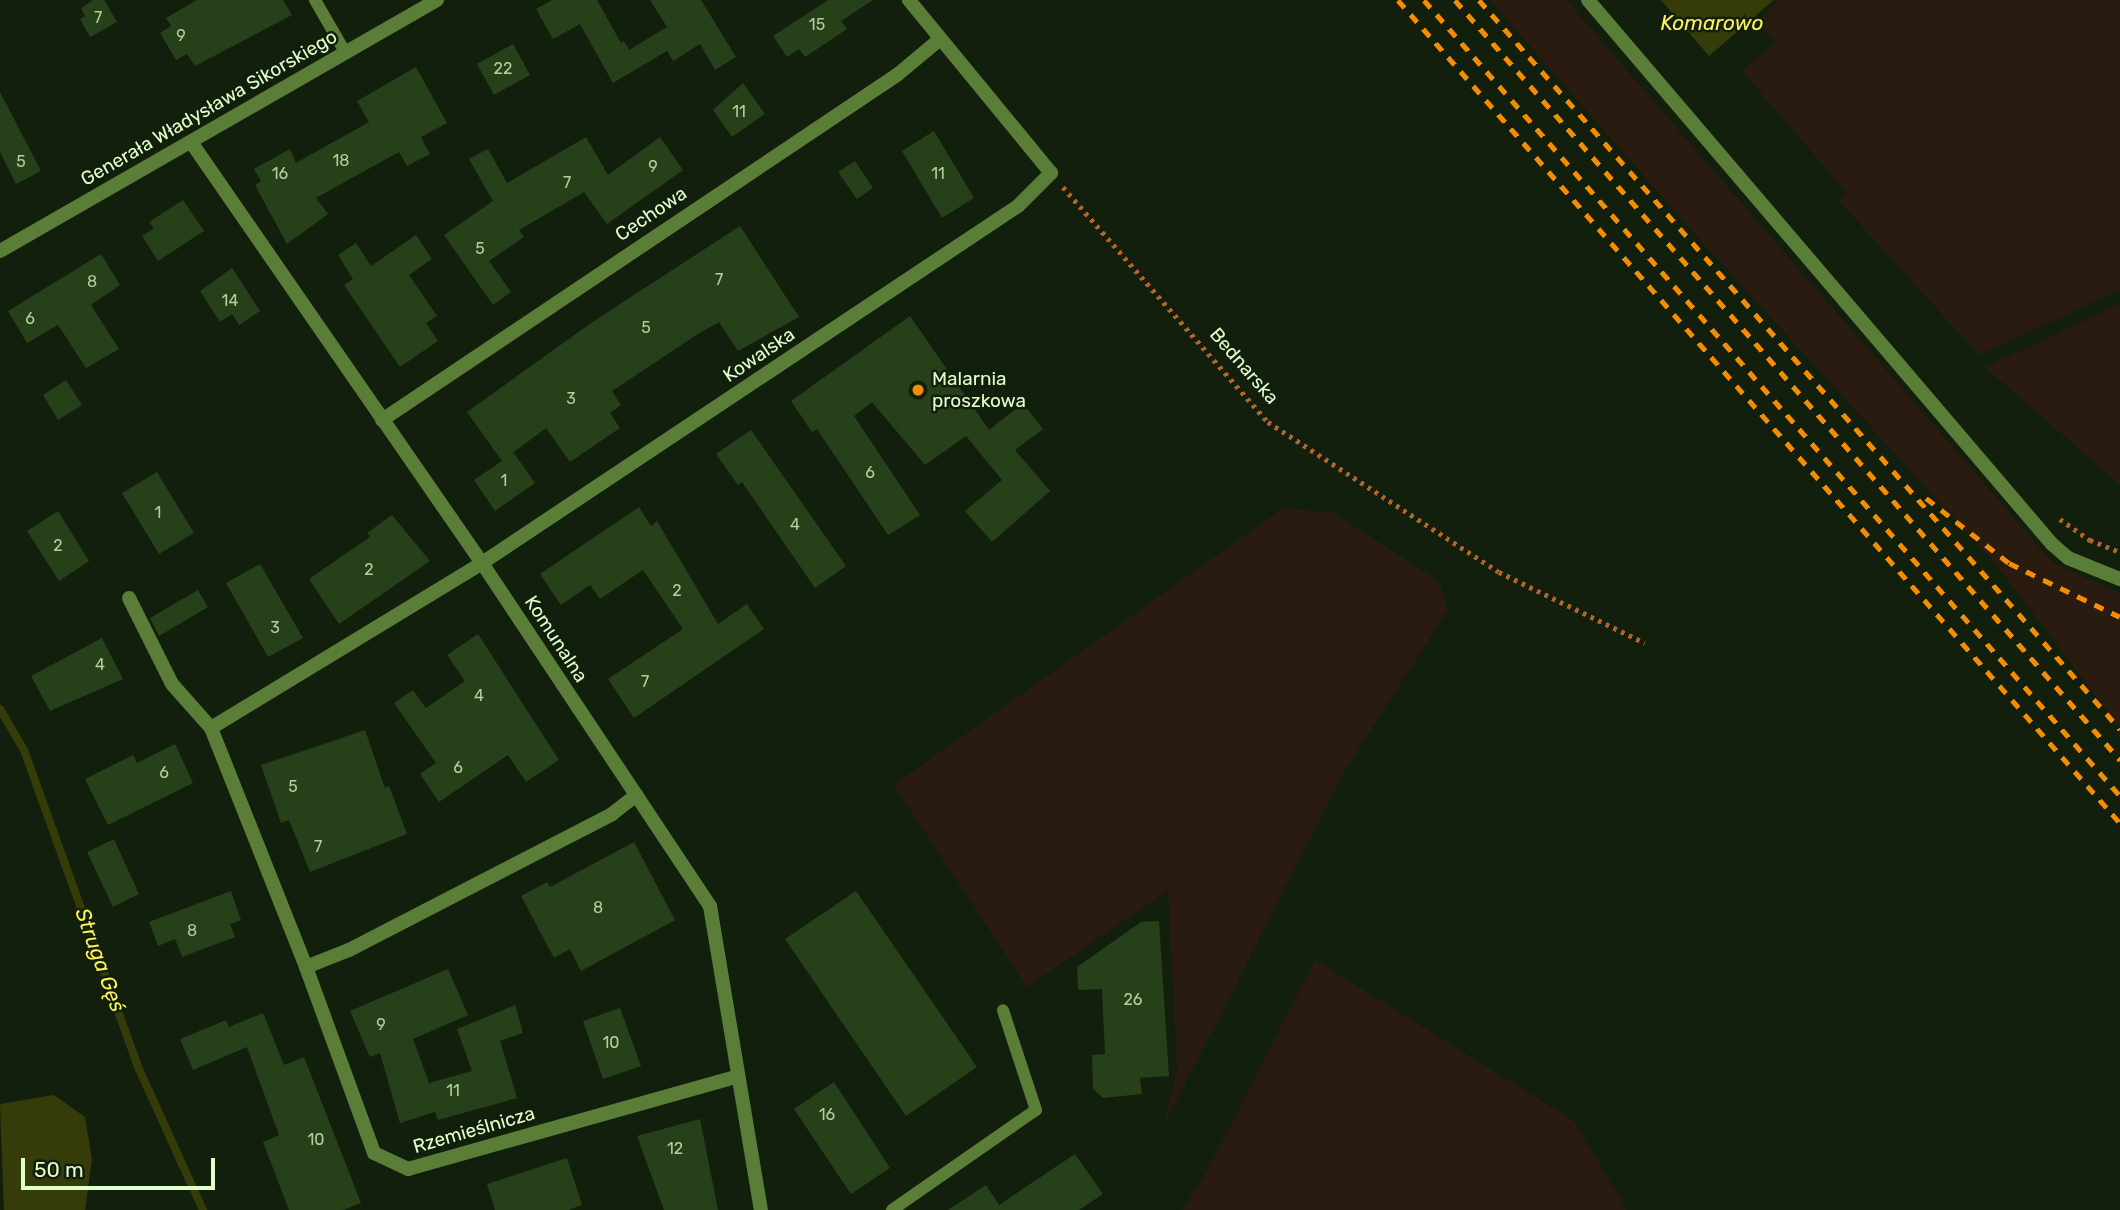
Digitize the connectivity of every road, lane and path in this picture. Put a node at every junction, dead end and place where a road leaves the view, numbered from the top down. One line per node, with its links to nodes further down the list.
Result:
1 (315, 0): 6 (lane)
2 (437, 0): 6 (street, Generała Władysława Sikorskiego)
3 (909, 0): 5 (street)
4 (1588, 0): 12 (street)
5 (940, 39): 8 (street); 10 (street, Cechowa)
6 (345, 52): 7 (street, Generała Władysława Sikorskiego)
7 (191, 142): 9 (street, Generała Władysława Sikorskiego); 10 (street, Komunalna)
8 (1051, 173): 11 (street, Kowalska); 14 (path, Bednarska)
9 (0, 251)
10 (382, 420): 11 (street, Komunalna)
11 (482, 563): 15 (street); 16 (street, Komunalna)
12 (2120, 579)
13 (128, 598): 15 (street, Rzemieślnicza)
14 (1645, 643)
15 (211, 728): 17 (street, Rzemieślnicza)
16 (636, 795): 17 (street); 19 (street, Komunalna)
17 (306, 967): 19 (street, Rzemieślnicza)
18 (1003, 1010): 21 (lane)
19 (738, 1076): 20 (street, Komunalna)
20 (761, 1210)
21 (892, 1210)

